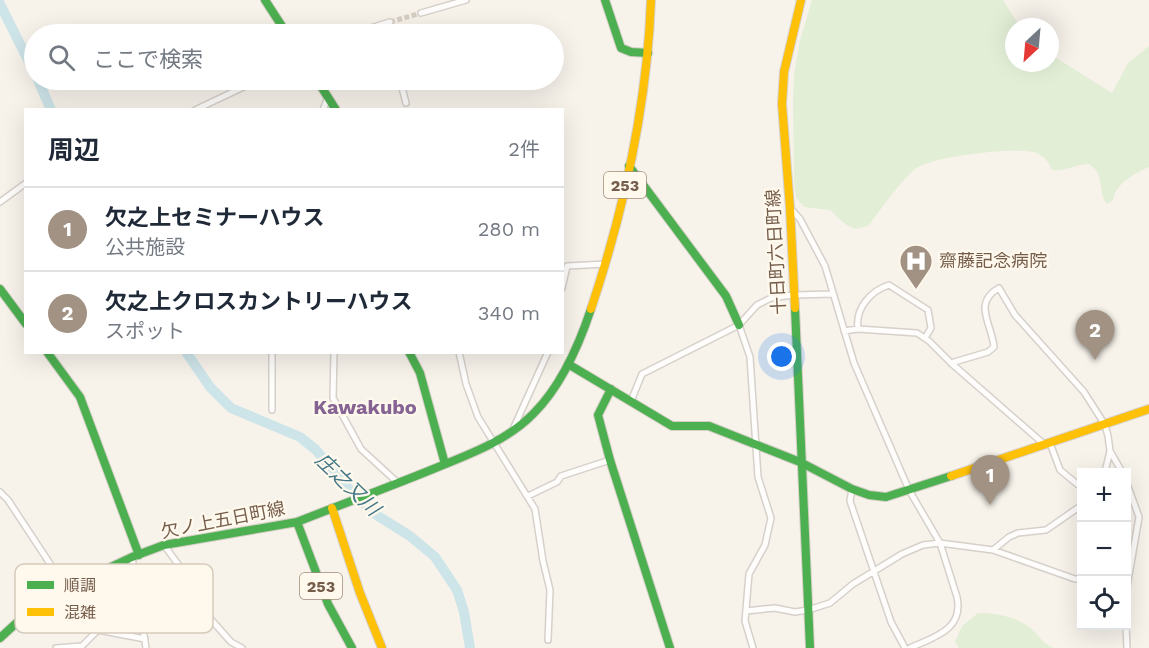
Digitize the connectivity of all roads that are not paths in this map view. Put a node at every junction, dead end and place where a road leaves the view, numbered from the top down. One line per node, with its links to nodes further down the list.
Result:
1 (265, 0): 7 (main road)
2 (466, 0): 6 (street)
3 (605, 0): 8 (main road)
4 (651, 0): 8 (main road, 253)
5 (801, 0): 20 (main road, 十日町六日町線)
6 (421, 13)
7 (281, 24)
8 (648, 53): 17 (main road, 253)
9 (237, 90): 14 (street)
10 (324, 90): 12 (main road)
11 (403, 90): 13 (street)
12 (329, 96): 15 (street); 16 (main road)
13 (406, 103)
14 (199, 108)
15 (324, 108)
16 (335, 108)
17 (628, 166): 21 (main road, 253); 27 (main road)
18 (24, 184): 19 (street)
19 (0, 202)
20 (789, 208): 24 (street); 25 (main road, 十日町六日町線)
21 (606, 264): 22 (street); 38 (main road, 253)
22 (564, 270)
23 (0, 289): 26 (main road)
24 (833, 294): 25 (street); 29 (street)
25 (793, 295): 27 (street); 50 (main road, 十日町六日町線)
26 (24, 321)
27 (739, 326): 40 (street); 46 (street)
28 (858, 329): 29 (street); 30 (street); 30 (street)
29 (844, 331): 57 (street)
30 (925, 338): 37 (street)
31 (48, 354): 67 (main road)
32 (272, 354): 42 (street)
33 (334, 354): 54 (street)
34 (410, 354): 51 (main road)
35 (459, 354): 45 (street)
36 (547, 354): 44 (street)
37 (951, 363): 43 (street); 47 (street)
38 (568, 364): 39 (main road); 44 (main road, 253)
39 (611, 389): 40 (main road); 49 (main road)
40 (631, 401): 46 (main road)
41 (1149, 409): 43 (main road)
42 (272, 411)
43 (1105, 425): 47 (main road); 48 (street)
44 (512, 433): 45 (main road, 253)
45 (493, 443): 51 (main road, 253); 60 (street)
46 (754, 443): 50 (main road); 76 (street)
47 (1047, 444): 55 (street); 57 (main road)
48 (1110, 451): 52 (street); 53 (street)
49 (610, 460): 60 (street); 91 (main road)
50 (800, 462): 56 (main road); 75 (main road, 十日町六日町線)
51 (445, 464): 54 (main road, 253)
52 (1106, 468)
53 (1120, 468)
54 (398, 483): 61 (main road, 253)
55 (1077, 484)
56 (852, 489): 57 (main road); 73 (street)
57 (909, 490): 64 (street)
58 (0, 492): 69 (street)
59 (1131, 495): 68 (street)
60 (528, 496): 85 (street)
61 (332, 508): 63 (main road, 253); 90 (main road, 253)
62 (1077, 509): 66 (street)
63 (297, 522): 65 (main road, 欠ノ上五日町線); 89 (main road, 253)
64 (940, 543): 66 (street); 73 (street); 95 (street)
65 (164, 545): 67 (main road, 欠ノ上五日町線); 72 (street)
66 (993, 550): 74 (street)
67 (135, 556): 70 (main road, 欠ノ上五日町線); 71 (street)
68 (1131, 559)
69 (50, 564)
70 (118, 564)
71 (136, 564)
72 (178, 564)
73 (874, 572): 75 (street); 94 (street)
74 (1077, 579)
75 (808, 610): 76 (street); 93 (main road, 十日町六日町線)
76 (747, 611): 92 (street)
77 (213, 622): 88 (street)
78 (15, 624): 83 (main road, 欠ノ上五日町線)
79 (1126, 630): 96 (street)
80 (95, 633): 86 (street)
81 (114, 633): 84 (street)
82 (144, 633): 84 (street)
83 (0, 638)
84 (145, 639): 87 (street)
85 (548, 640)
86 (56, 648)
87 (146, 648)
88 (242, 648)
89 (352, 648)
90 (382, 648)
91 (670, 648)
92 (753, 648)
93 (810, 648)
94 (905, 648)
95 (909, 648)
96 (1127, 648)

